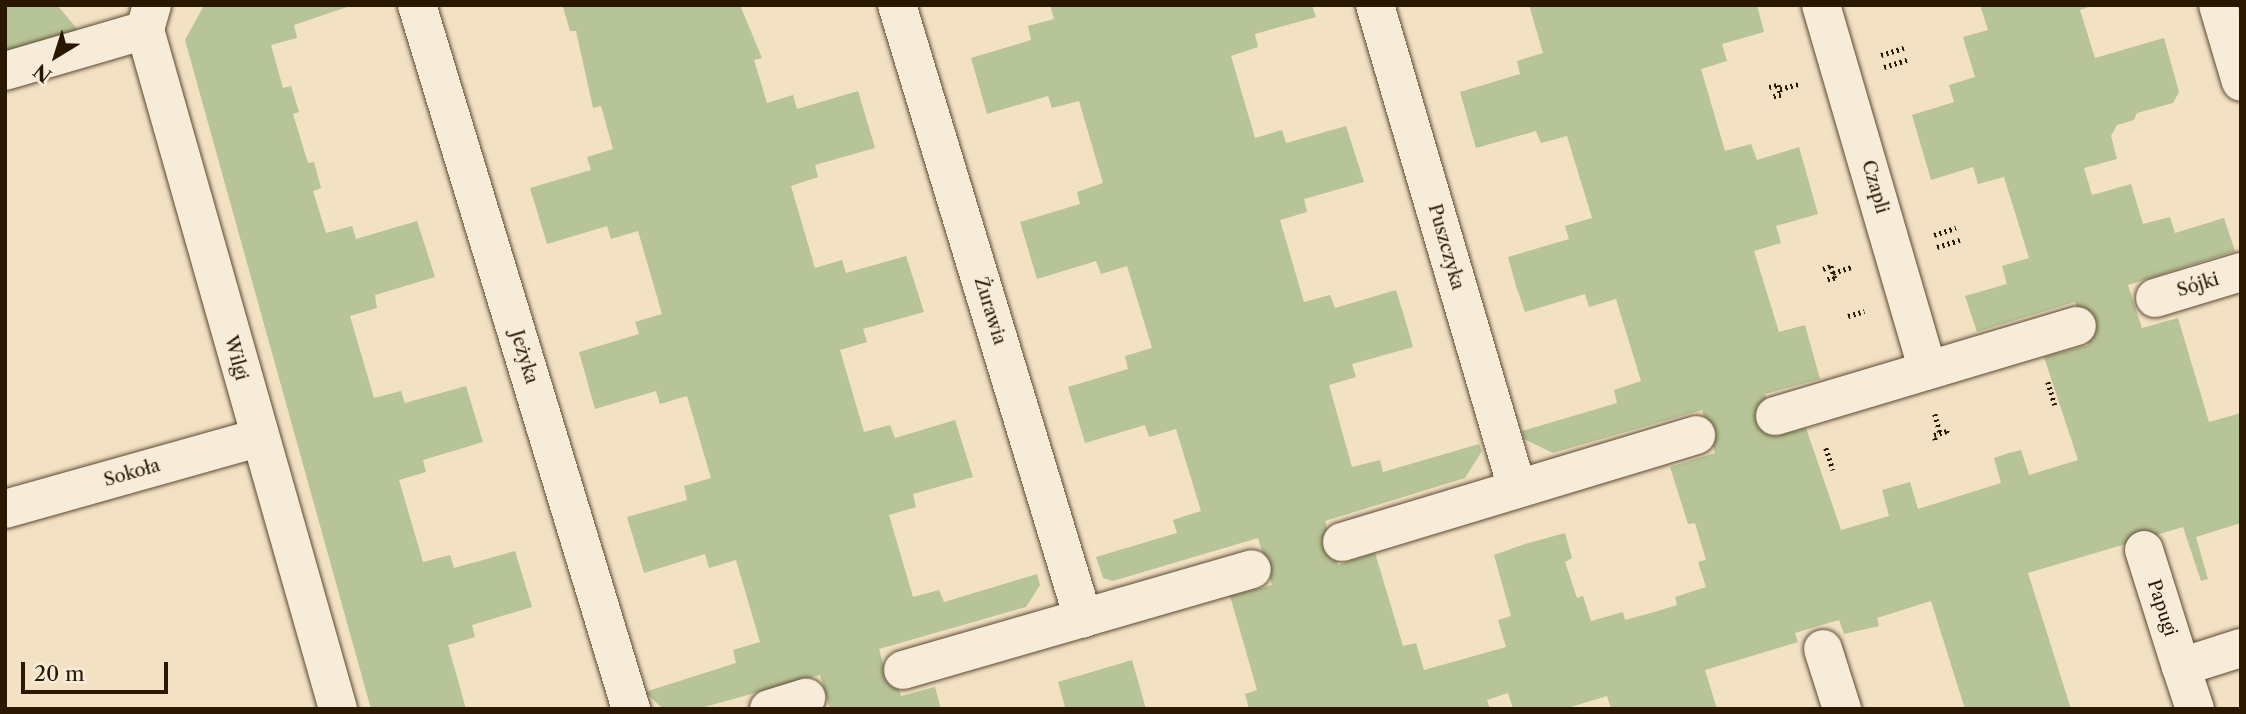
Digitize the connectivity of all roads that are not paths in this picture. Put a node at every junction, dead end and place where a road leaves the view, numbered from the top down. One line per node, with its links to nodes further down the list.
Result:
1 (417, 5): 28 (street, Jeżyka)
2 (897, 5): 21 (street, Żurawia)
3 (1375, 5): 16 (street, Puszczyka)
4 (1821, 5): 12 (street, Czapli)
5 (2218, 5): 8 (street)
6 (148, 18): 7 (street); 15 (street, Wilgi)
7 (5, 71)
8 (2241, 82)
9 (2241, 272): 10 (street, Sójki)
10 (2155, 298)
11 (2077, 326): 12 (street)
12 (1928, 370): 13 (street)
13 (1775, 416)
14 (1696, 435): 16 (street)
15 (258, 438): 17 (street, Sokoła); 27 (street, Wilgi)
16 (1517, 488): 18 (street)
17 (5, 509)
18 (1342, 542)
19 (2144, 550): 24 (street, Papugi)
20 (1252, 569): 21 (street)
21 (1083, 618): 25 (street)
22 (2241, 648): 24 (street)
23 (1823, 649): 30 (street)
24 (2181, 667): 31 (street, Papugi)
25 (903, 670)
26 (806, 698): 29 (street)
27 (338, 709)
28 (631, 709)
29 (769, 709)
30 (1842, 709)
31 (2195, 709)

